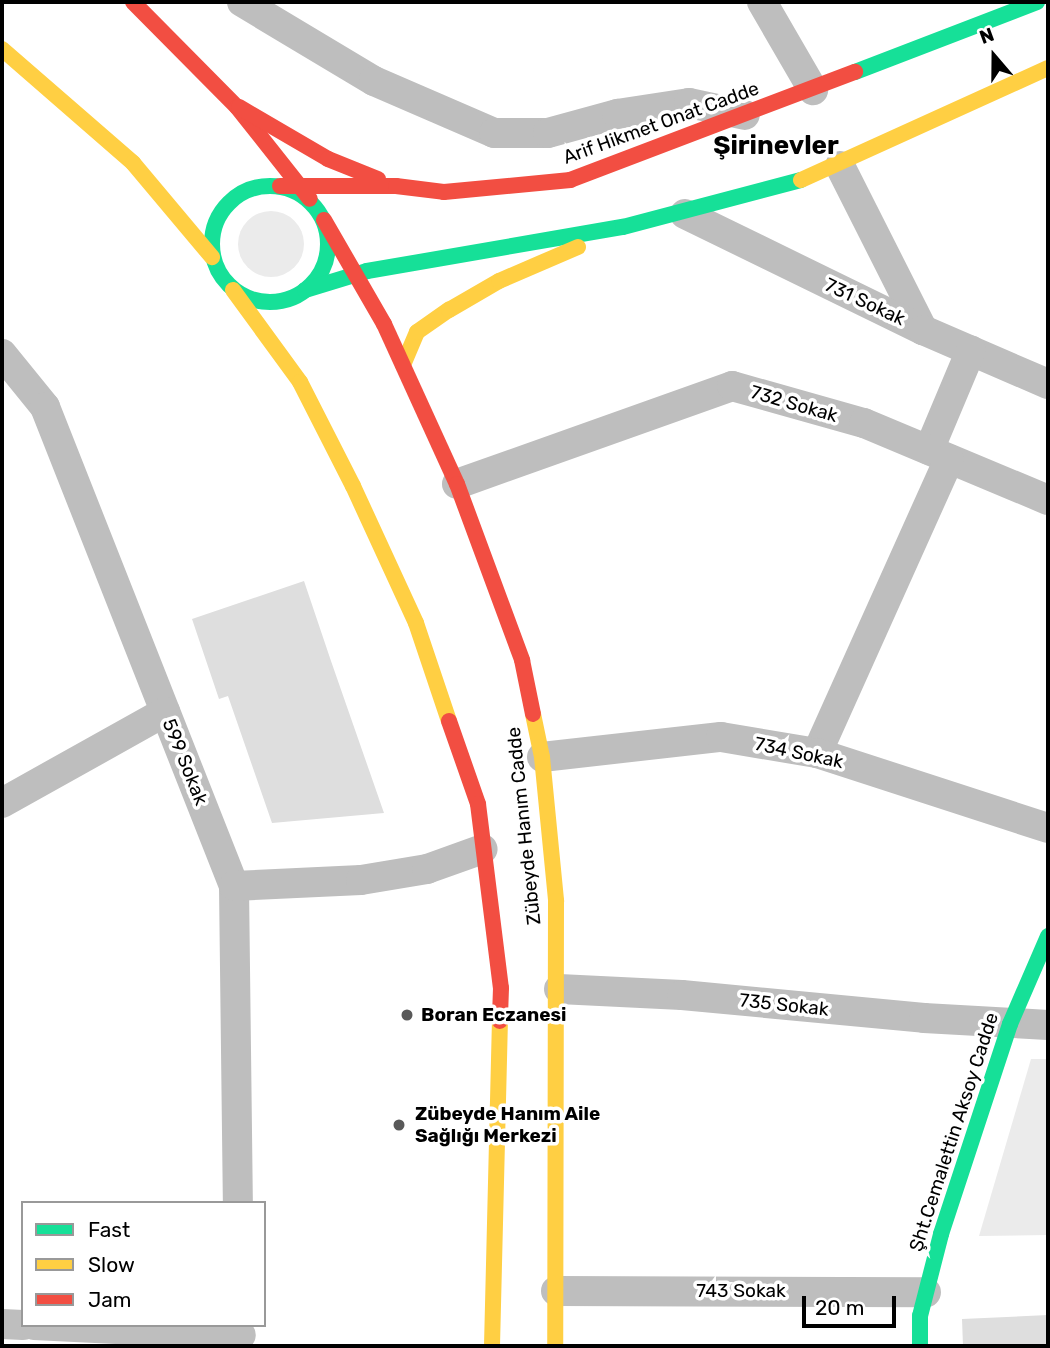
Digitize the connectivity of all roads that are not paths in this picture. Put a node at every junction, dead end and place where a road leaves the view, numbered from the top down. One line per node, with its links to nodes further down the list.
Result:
1 (132, 2): 8 (main road)
2 (242, 2): 9 (street)
3 (762, 2): 7 (street)
4 (1037, 2): 7 (main road, Arif Hikmet Onat Cadde)
5 (2, 50): 18 (main road)
6 (1048, 68): 10 (main road)
7 (813, 90): 9 (main road, Arif Hikmet Onat Cadde)
8 (234, 104): 12 (main road); 13 (main road)
9 (746, 115): 13 (main road, Arif Hikmet Onat Cadde)
10 (841, 166): 15 (main road); 22 (street)
11 (280, 186): 12 (main road, Arif Hikmet Onat Cadde); 14 (main road); 18 (main road)
12 (299, 186): 13 (main road, Arif Hikmet Onat Cadde); 14 (main road)
13 (396, 187)
14 (313, 204): 16 (main road)
15 (685, 214): 17 (main road); 22 (street, 731 Sokak)
16 (324, 220): 19 (main road, Zübeyde Hanım Cadde); 21 (main road)
17 (623, 226): 19 (main road); 25 (main road)
18 (212, 257): 20 (main road)
19 (356, 275): 21 (main road); 25 (main road, Zübeyde Hanım Cadde)
20 (233, 290): 21 (main road); 35 (main road)
21 (305, 290)
22 (923, 330): 23 (street, 731 Sokak)
23 (971, 349): 26 (street, 731 Sokak); 27 (street)
24 (2, 354): 30 (street, 599 Sokak)
25 (403, 365): 28 (main road, Zübeyde Hanım Cadde)
26 (1048, 384)
27 (939, 455): 28 (street, 732 Sokak); 29 (street, 732 Sokak); 31 (street)
28 (457, 484): 32 (main road, Zübeyde Hanım Cadde)
29 (1048, 500)
30 (165, 712): 33 (street); 36 (street, 599 Sokak)
31 (817, 753): 32 (street, 734 Sokak); 34 (street, 734 Sokak)
32 (542, 757): 38 (main road, Zübeyde Hanım Cadde)
33 (2, 803)
34 (1048, 828)
35 (483, 849): 36 (street); 48 (main road)
36 (234, 886): 41 (street, 599 Sokak)
37 (1048, 936): 39 (main road, Şht.Cemalettin Aksoy Cadde)
38 (559, 989): 39 (street, 735 Sokak); 42 (main road, Zübeyde Hanım Cadde)
39 (1010, 1024): 40 (street, 735 Sokak); 43 (main road, Şht.Cemalettin Aksoy Cadde)
40 (1048, 1025)
41 (238, 1201)
42 (556, 1290): 43 (street, 743 Sokak); 49 (main road, Zübeyde Hanım Cadde)
43 (926, 1292): 50 (main road, Şht.Cemalettin Aksoy Cadde)
44 (2, 1324): 45 (street)
45 (21, 1325)
46 (72, 1327): 47 (street)
47 (241, 1336)
48 (492, 1346)
49 (555, 1346)
50 (920, 1346)

